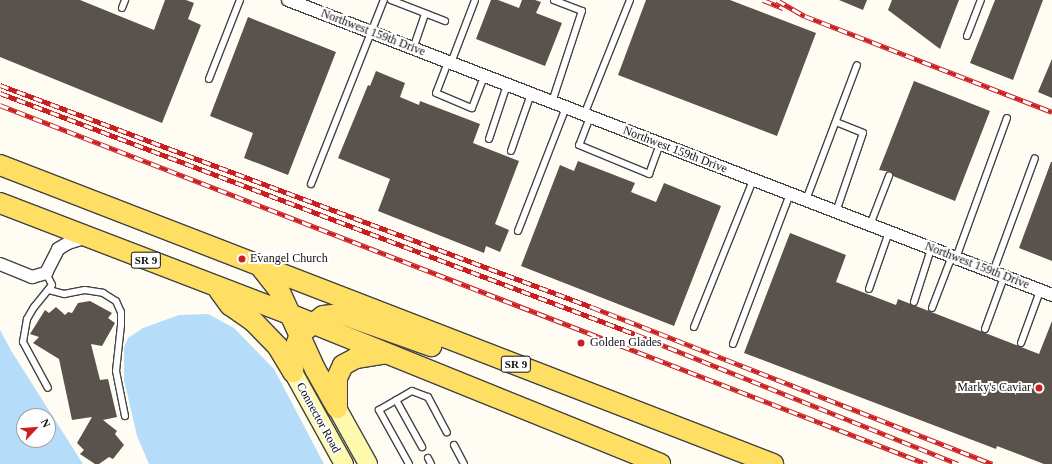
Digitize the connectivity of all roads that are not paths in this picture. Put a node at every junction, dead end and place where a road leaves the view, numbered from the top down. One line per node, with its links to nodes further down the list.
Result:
1 (125, 0): 10 (lane)
2 (240, 0): 19 (lane)
3 (384, 0): 13 (lane)
4 (391, 0): 11 (lane)
5 (475, 0): 16 (lane)
6 (554, 0): 22 (lane)
7 (630, 0): 24 (lane)
8 (981, 0): 14 (lane)
9 (293, 2): 13 (street, Northwest 159th Drive)
10 (122, 8)
11 (426, 14): 12 (lane); 15 (lane)
12 (445, 21)
13 (372, 32): 15 (street, Northwest 159th Drive); 34 (lane)
14 (967, 36)
15 (413, 49): 16 (street, Northwest 159th Drive)
16 (449, 62): 18 (street, Northwest 159th Drive); 18 (lane)
17 (857, 65): 26 (lane)
18 (484, 76): 20 (street, Northwest 159th Drive)
19 (209, 79)
20 (507, 85): 21 (street, Northwest 159th Drive); 27 (lane)
21 (531, 94): 22 (street, Northwest 159th Drive); 29 (lane)
22 (552, 102): 23 (street, Northwest 159th Drive)
23 (566, 107): 24 (street, Northwest 159th Drive); 40 (lane)
24 (587, 116): 28 (street, Northwest 159th Drive); 28 (lane)
25 (1007, 118): 44 (lane)
26 (836, 122): 36 (lane); 38 (lane)
27 (488, 139)
28 (660, 144): 33 (street, Northwest 159th Drive)
29 (511, 151)
30 (1036, 158): 48 (lane)
31 (0, 165): 46 (main road, SR 9)
32 (889, 176): 39 (lane)
33 (753, 180): 35 (street, Northwest 159th Drive); 57 (lane)
34 (311, 184)
35 (790, 194): 36 (street, Northwest 159th Drive); 61 (lane)
36 (806, 200): 38 (street, Northwest 159th Drive)
37 (0, 203): 42 (main road, SR 9)
38 (836, 212): 39 (street, Northwest 159th Drive)
39 (870, 225): 41 (street, Northwest 159th Drive)
40 (518, 231)
41 (889, 232): 43 (street, Northwest 159th Drive); 50 (lane)
42 (88, 237): 47 (street); 49 (main road, SR 9)
43 (931, 248): 44 (street, Northwest 159th Drive); 54 (lane)
44 (954, 257): 48 (street, Northwest 159th Drive); 55 (lane)
45 (0, 264): 47 (street)
46 (260, 266): 56 (main road); 62 (main road, SR 9)
47 (43, 274): 51 (lane)
48 (999, 275): 52 (street, Northwest 159th Drive); 59 (lane)
49 (217, 287): 56 (main road, SR 9); 64 (main road)
50 (869, 289)
51 (49, 290): 65 (lane); 68 (lane)
52 (1040, 291): 53 (street, Northwest 159th Drive); 60 (lane)
53 (1052, 295)
54 (914, 302)
55 (932, 308)
56 (292, 315): 58 (main road)
57 (694, 327)
58 (305, 329): 62 (main road); 63 (main road); 64 (main road); 67 (main road)
59 (985, 329)
60 (1021, 343)
61 (733, 344)
62 (473, 348): 77 (main road, SR 9)
63 (386, 353): 67 (main road); 76 (main road)
64 (293, 372): 72 (main road, Connector Road)
65 (48, 388)
66 (396, 400): 69 (lane); 71 (lane); 74 (lane)
67 (337, 408): 73 (main road, Connector Road)
68 (125, 416)
69 (447, 432)
70 (454, 445): 75 (lane)
71 (422, 447)
72 (344, 464)
73 (368, 464)
74 (409, 464)
75 (464, 464)
76 (660, 464)
77 (772, 464)

